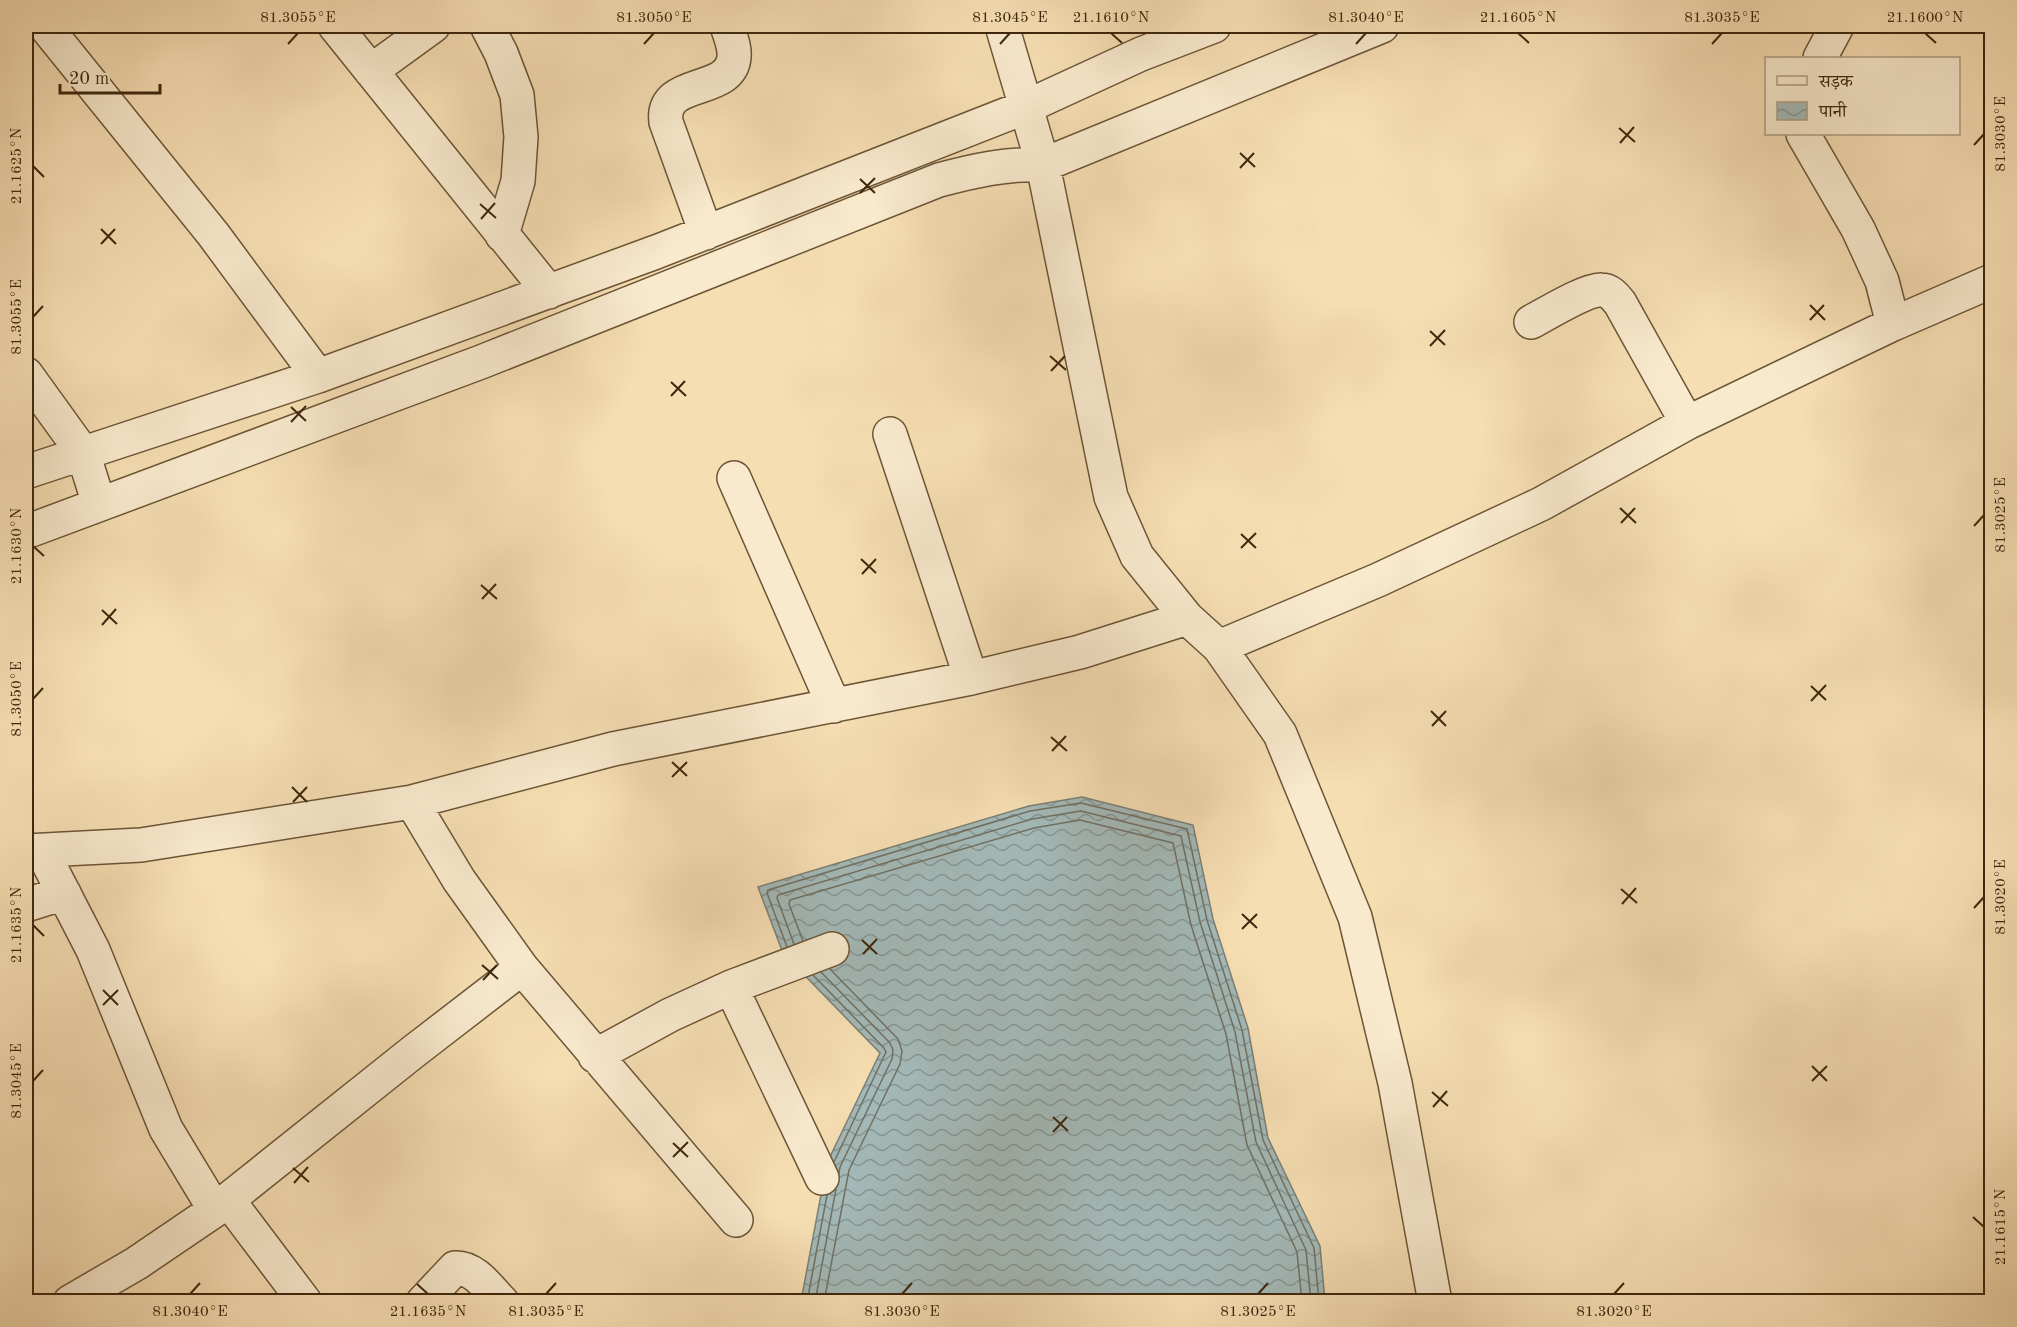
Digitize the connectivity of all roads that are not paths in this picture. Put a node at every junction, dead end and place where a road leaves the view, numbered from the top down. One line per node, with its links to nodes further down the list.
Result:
1 (45, 26): 22 (street)
2 (335, 26): 11 (street)
3 (434, 26): 11 (street)
4 (487, 26): 16 (street)
5 (727, 26): 15 (street)
6 (1002, 26): 12 (street)
7 (1214, 26): 12 (street)
8 (1382, 26): 14 (street)
9 (1837, 26): 10 (street)
10 (1821, 57)
11 (371, 71): 16 (street)
12 (1028, 106): 14 (street); 15 (street)
13 (1804, 135): 20 (street)
14 (1043, 165): 28 (street); 30 (street)
15 (706, 233): 18 (street)
16 (502, 235): 18 (street)
17 (1992, 280): 20 (street)
18 (549, 292): 22 (street)
19 (1531, 322): 23 (street)
20 (1893, 324): 23 (street)
21 (26, 374): 25 (street)
22 (318, 375): 25 (street)
23 (1687, 423): 31 (street)
24 (890, 434): 32 (street)
25 (83, 453): 26 (street); 28 (street)
26 (26, 472)
27 (734, 478): 33 (street)
28 (99, 504): 29 (street)
29 (26, 532)
30 (1187, 618): 31 (street); 32 (street)
31 (1219, 647): 49 (street)
32 (971, 678): 33 (street)
33 (834, 706): 34 (street)
34 (412, 802): 35 (street); 39 (street)
35 (34, 851): 36 (street)
36 (64, 893): 37 (street); 43 (street)
37 (26, 904)
38 (832, 949): 40 (street)
39 (522, 968): 41 (street); 43 (street)
40 (731, 987): 41 (street); 42 (street)
41 (595, 1056): 44 (street)
42 (822, 1178)
43 (221, 1205): 45 (street); 46 (street)
44 (736, 1220)
45 (70, 1302)
46 (305, 1302)
47 (423, 1302): 48 (street)
48 (502, 1302)
49 (1435, 1302)

